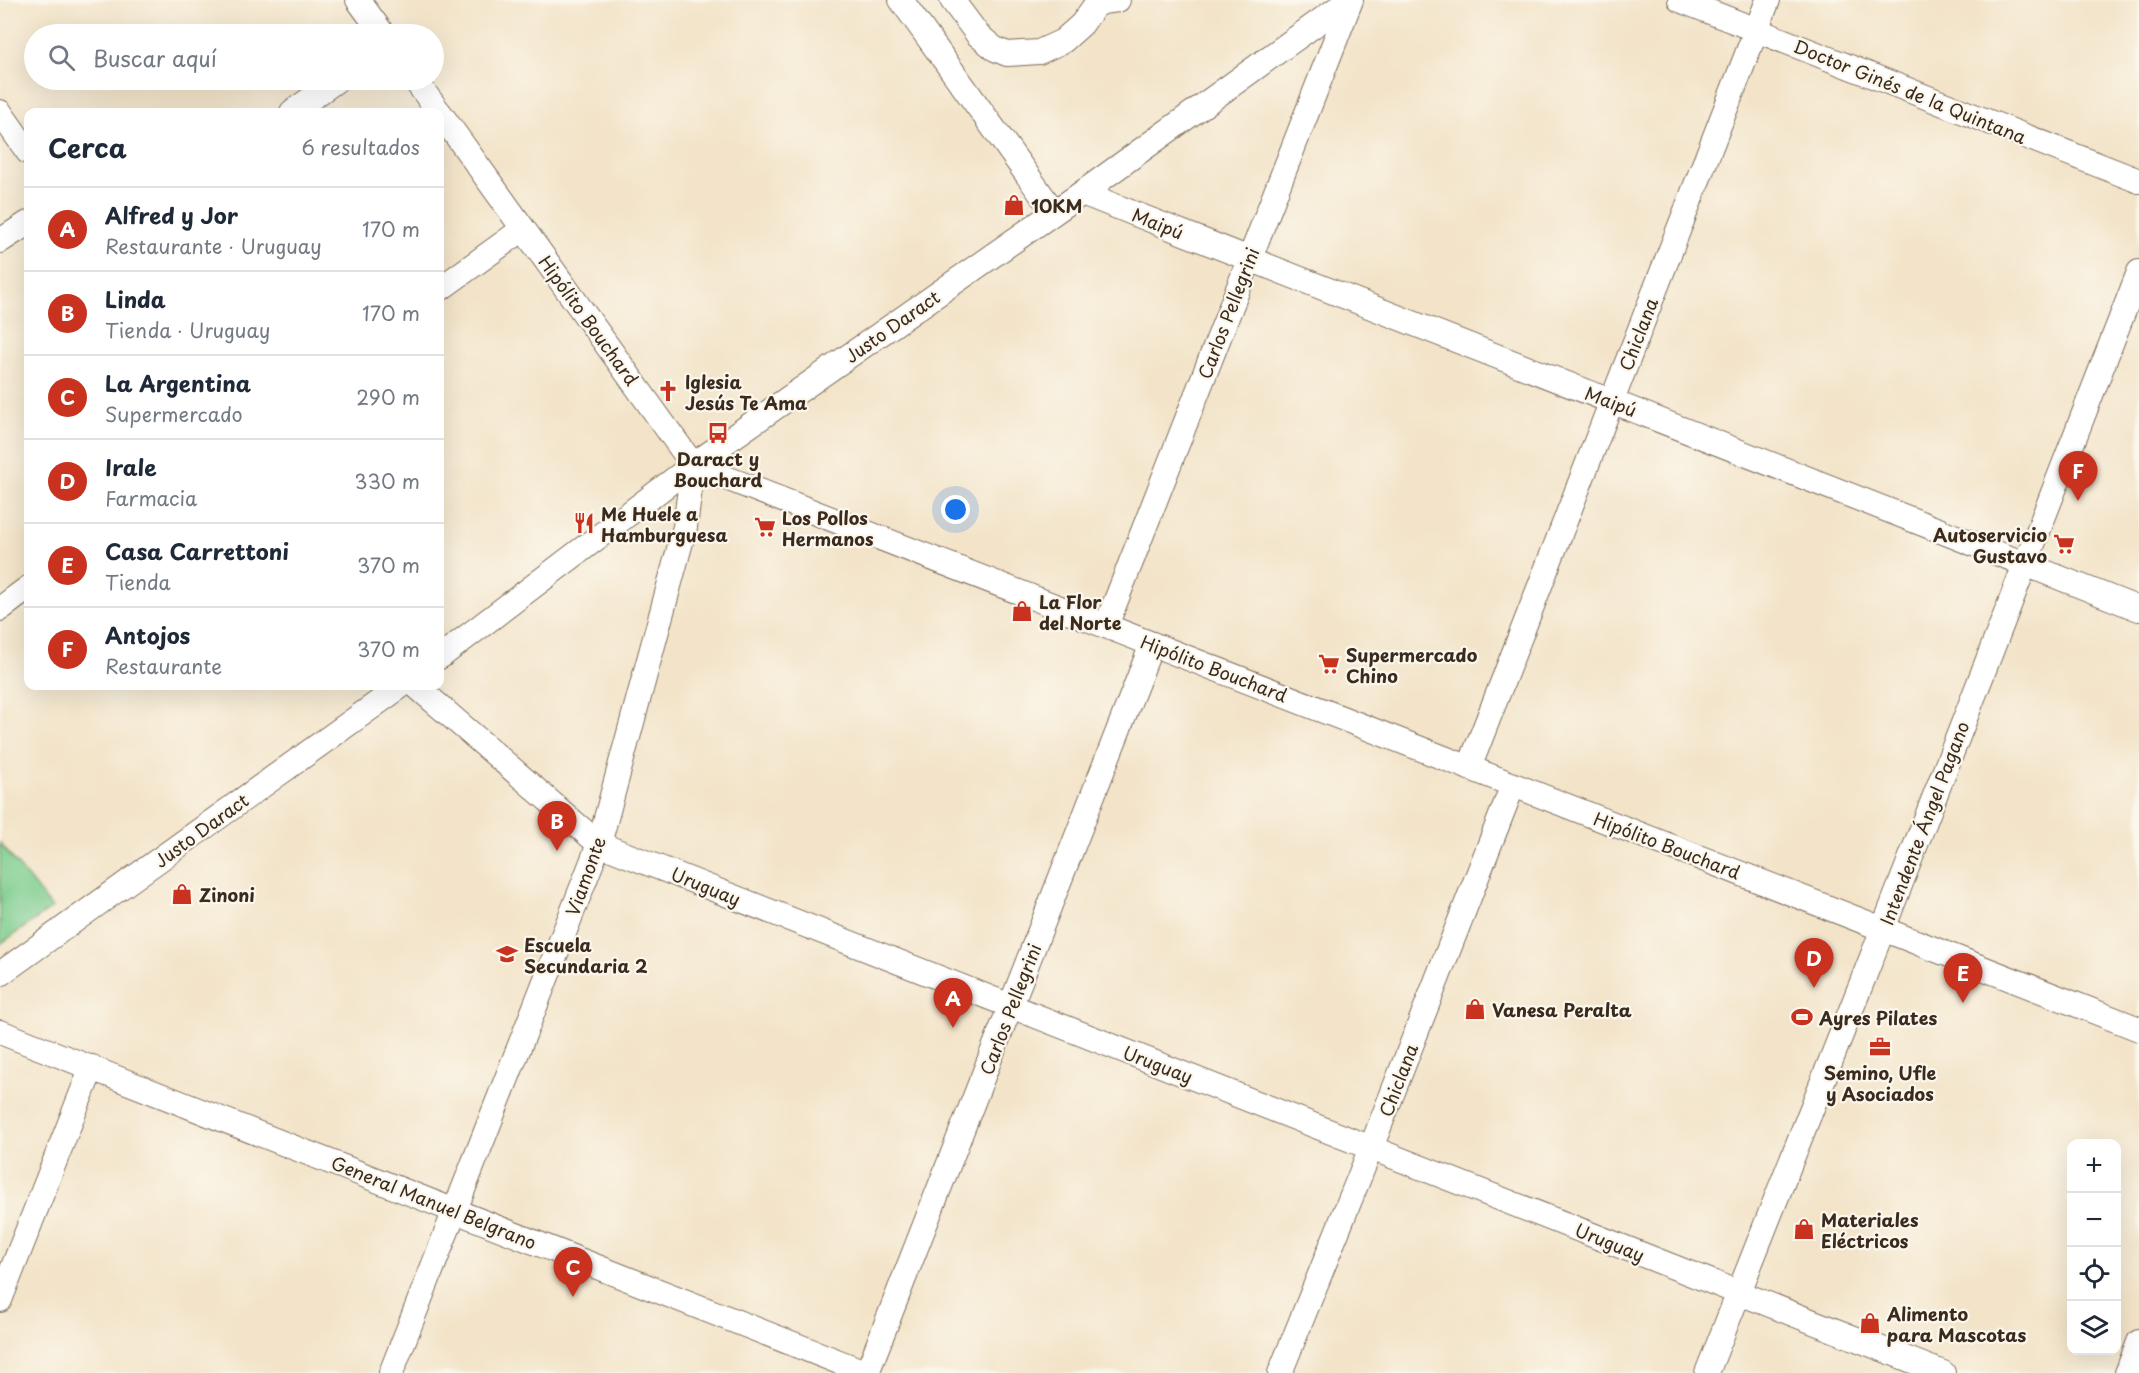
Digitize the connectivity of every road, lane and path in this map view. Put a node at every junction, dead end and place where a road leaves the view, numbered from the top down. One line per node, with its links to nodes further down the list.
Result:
1 (358, 0): 8 (street)
2 (901, 0): 19 (street)
3 (952, 0): 4 (street)
4 (1118, 0)
5 (1350, 0): 18 (street, Justo Daract); 23 (street, Carlos Pellegrini)
6 (1680, 0): 9 (street, Doctor Ginés de la Quintana)
7 (1768, 0): 9 (street, Chiclana)
8 (376, 24)
9 (1757, 30): 17 (street, Doctor Ginés de la Quintana); 26 (street, Chiclana)
10 (323, 90): 12 (street)
11 (422, 90): 13 (street, Hipólito Bouchard)
12 (298, 108)
13 (435, 108)
14 (0, 112): 16 (street)
15 (444, 120): 21 (street, Hipólito Bouchard)
16 (24, 146)
17 (2139, 181)
18 (1082, 193): 19 (street, Justo Daract); 23 (street, Maipú)
19 (1054, 212): 27 (street, Justo Daract)
20 (24, 226): 22 (street)
21 (523, 228): 25 (street); 27 (street, Hipólito Bouchard)
22 (0, 241)
23 (1250, 259): 26 (street, Maipú); 32 (street, Carlos Pellegrini)
24 (2139, 272): 28 (street, Intendente Ángel Pagano)
25 (444, 286)
26 (1612, 402): 28 (street, Maipú); 37 (street, Chiclana)
27 (693, 465): 32 (street, Hipólito Bouchard); 34 (street, Justo Daract); 39 (street, Viamonte)
28 (2024, 563): 31 (street, Maipú); 40 (street, Intendente Ángel Pagano)
29 (24, 591): 30 (street)
30 (0, 609)
31 (2139, 609)
32 (1106, 626): 33 (street, Hipólito Bouchard)
33 (1152, 644): 37 (street, Hipólito Bouchard); 42 (street, Carlos Pellegrini)
34 (444, 654)
35 (395, 690): 41 (street, Justo Daract)
36 (421, 690): 39 (street, Uruguay)
37 (1469, 768): 38 (street, Hipólito Bouchard)
38 (1513, 785): 40 (street, Hipólito Bouchard); 46 (street, Chiclana)
39 (598, 844): 42 (street, Uruguay); 47 (street, Viamonte)
40 (1883, 929): 43 (street, Hipólito Bouchard); 48 (street, Intendente Ángel Pagano)
41 (0, 974)
42 (1011, 1006): 46 (street, Uruguay); 53 (street, Carlos Pellegrini)
43 (2139, 1029)
44 (0, 1032): 45 (street, General Manuel Belgrano)
45 (92, 1067): 47 (street, General Manuel Belgrano); 49 (street)
46 (1371, 1148): 48 (street, Uruguay); 54 (street, Chiclana)
47 (455, 1210): 51 (street, General Manuel Belgrano); 52 (street, Viamonte)
48 (1738, 1293): 55 (street, Intendente Ángel Pagano); 56 (street, Uruguay)
49 (0, 1300)
50 (2139, 1342): 57 (street)
51 (814, 1363): 53 (street, General Manuel Belgrano)
52 (391, 1373)
53 (867, 1373)
54 (1280, 1373)
55 (1707, 1373)
56 (1943, 1373)
57 (2127, 1373)

